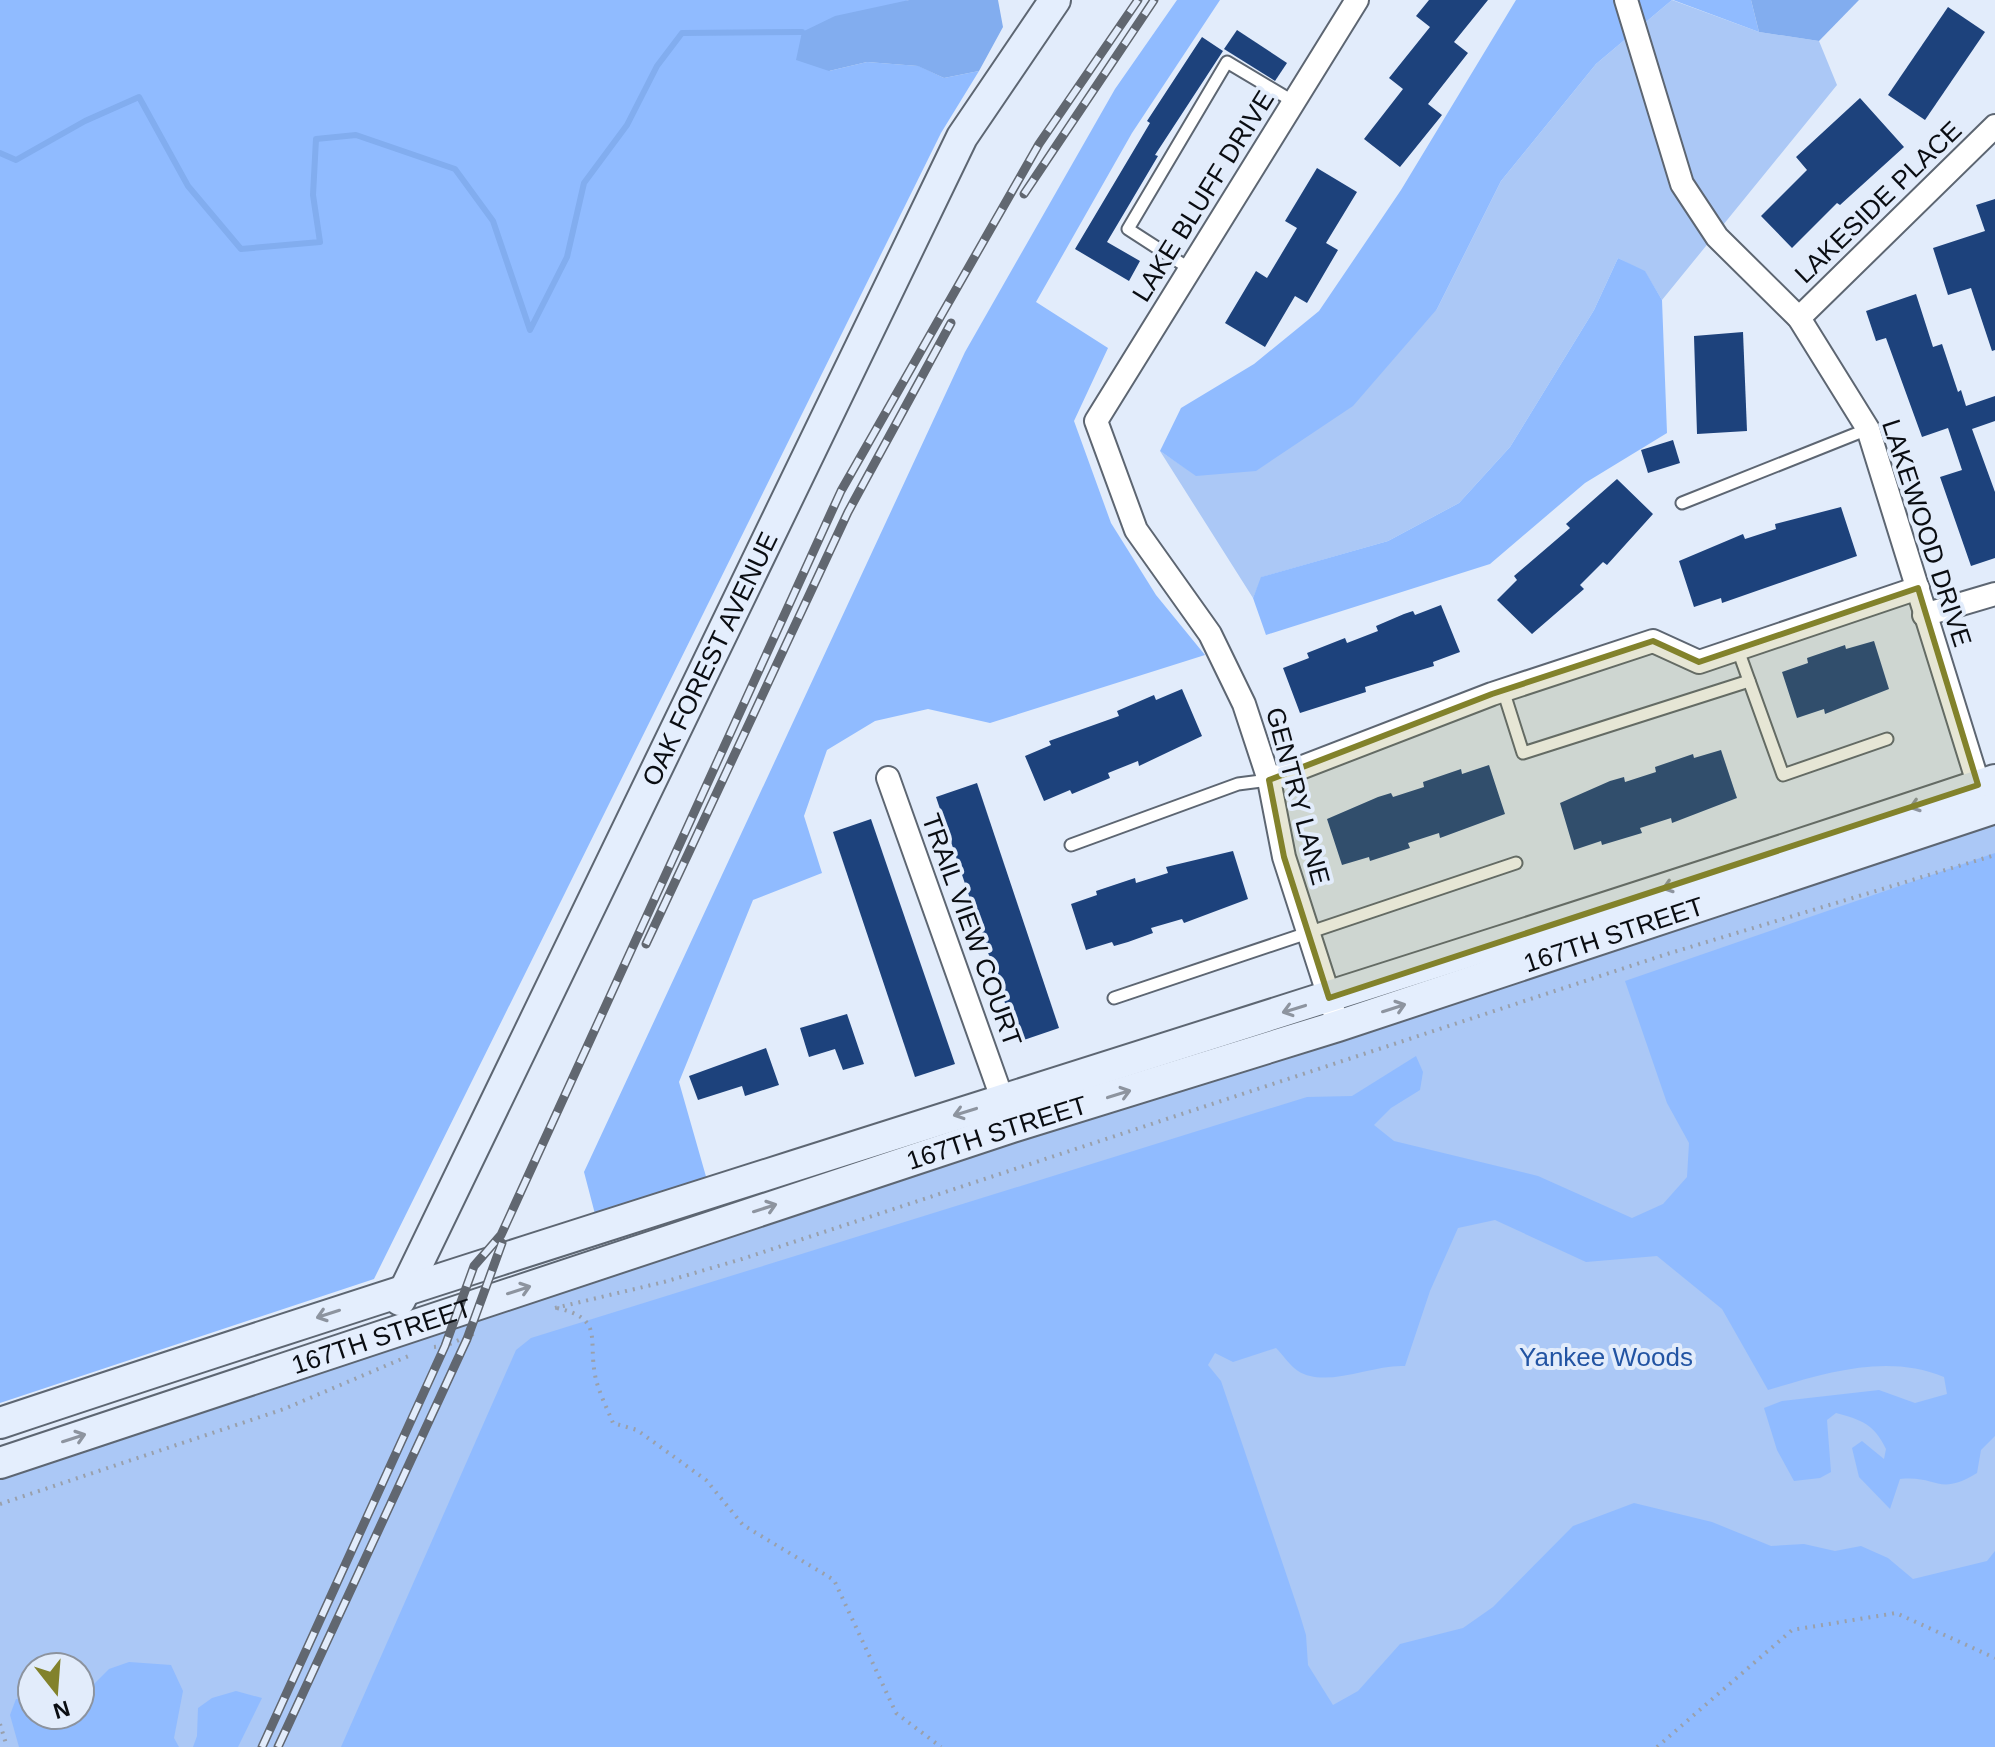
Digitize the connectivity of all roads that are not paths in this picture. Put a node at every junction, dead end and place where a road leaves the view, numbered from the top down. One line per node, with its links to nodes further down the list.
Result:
1 (1055, 0): 27 (main road, OAK FOREST AVENUE)
2 (1357, 0): 4 (street, LAKE BLUFF DRIVE)
3 (1626, 0): 7 (street, LAKEWOOD DRIVE)
4 (1294, 102): 6 (street, LAKE BLUFF DRIVE); 6 (lane)
5 (1995, 126): 7 (street, LAKESIDE PLACE)
6 (1190, 269): 8 (street, LAKE BLUFF DRIVE)
7 (1799, 318): 9 (street, LAKEWOOD DRIVE)
8 (1096, 421): 19 (street, GENTRY LANE)
9 (1868, 429): 10 (lane); 11 (street, LAKEWOOD DRIVE)
10 (1682, 503)
11 (1918, 588): 13 (street, LAKEWOOD DRIVE); 14 (street)
12 (1995, 594): 13 (street)
13 (1924, 615): 20 (street, LAKEWOOD DRIVE)
14 (1738, 650): 15 (lane); 16 (street)
15 (1749, 681): 16 (lane); 17 (lane)
16 (1503, 690): 19 (street)
17 (1887, 739)
18 (888, 778): 26 (street, TRAIL VIEW COURT)
19 (1269, 780): 21 (lane); 23 (street, GENTRY LANE)
20 (1989, 796): 25 (main road, 167TH STREET)
21 (1071, 845)
22 (1516, 863): 23 (lane)
23 (1307, 933): 24 (lane); 25 (street, GENTRY LANE)
24 (1114, 998)
25 (1334, 1012): 26 (main road, 167TH STREET, one-way to 26); 28 (main road, 167TH STREET, one-way to 25)
26 (1003, 1101): 27 (main road, 167TH STREET, one-way to 27)
27 (402, 1290): 28 (main road, OAK FOREST AVENUE); 29 (main road, 167TH STREET, one-way to 29)
28 (392, 1332): 30 (main road, 167TH STREET, one-way to 28)
29 (0, 1423)
30 (0, 1463)

